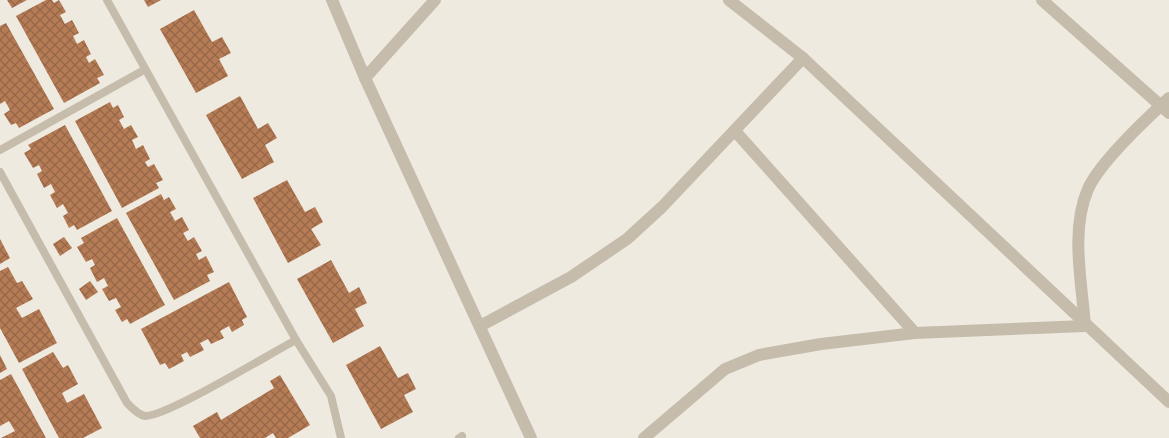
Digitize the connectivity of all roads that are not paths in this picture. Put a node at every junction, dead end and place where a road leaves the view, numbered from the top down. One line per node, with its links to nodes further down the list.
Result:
1 (107, 0): 7 (lane)
2 (332, 0): 8 (street)
3 (435, 0): 8 (street)
4 (729, 0): 6 (street)
5 (1042, 0): 9 (street)
6 (803, 58): 10 (street); 14 (street)
7 (144, 70): 11 (lane); 16 (lane)
8 (365, 78): 13 (street)
9 (1167, 105): 14 (street)
10 (735, 131): 13 (street); 15 (street)
11 (0, 150)
12 (0, 172): 16 (lane)
13 (480, 326): 19 (street)
14 (1085, 326): 15 (street); 17 (street)
15 (915, 333): 20 (street)
16 (296, 340): 18 (lane)
17 (1169, 402)
18 (341, 438)
19 (531, 438)
20 (644, 438)

